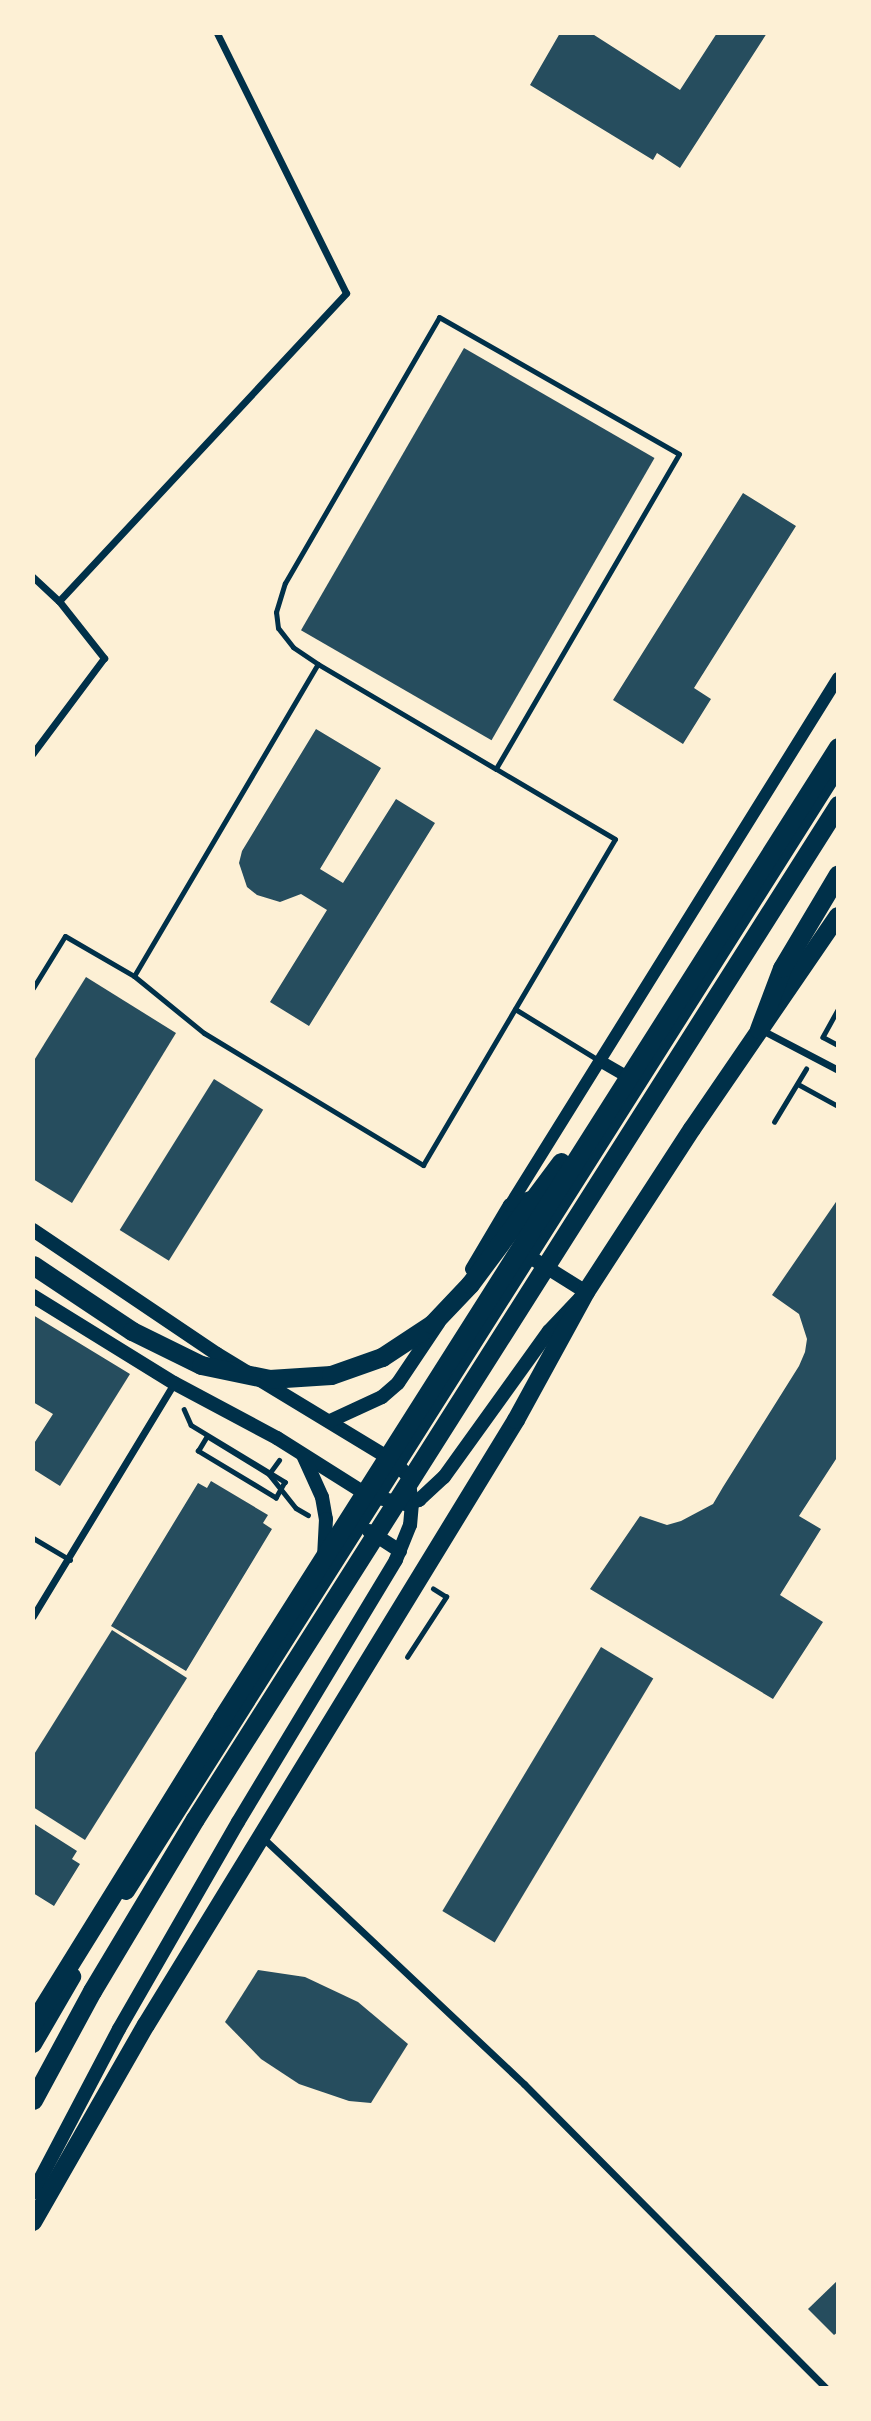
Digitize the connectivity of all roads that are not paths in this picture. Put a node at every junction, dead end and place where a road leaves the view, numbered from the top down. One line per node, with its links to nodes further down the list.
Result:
1 (217, 33): 3 (street)
2 (33, 577): 3 (street)
3 (59, 601): 7 (street)
4 (318, 664): 9 (lane); 9 (lane); 13 (lane)
5 (838, 678): 18 (street)
6 (838, 747): 17 (highway)
7 (33, 754)
8 (838, 766): 20 (main road)
9 (496, 769): 15 (lane)
10 (838, 805): 43 (highway)
11 (838, 874): 16 (highway)
12 (838, 916): 16 (main road)
13 (134, 976): 14 (lane); 15 (lane)
14 (33, 988)
15 (515, 1009): 18 (lane)
16 (760, 1028): 19 (street); 26 (main road)
17 (655, 1035): 25 (highway); 41 (highway)
18 (600, 1061): 20 (street); 22 (street)
19 (838, 1070)
20 (638, 1083): 21 (main road)
21 (577, 1182): 22 (main road); 24 (main road)
22 (510, 1205): 29 (main road)
23 (33, 1230): 29 (main road)
24 (530, 1257): 26 (main road); 31 (main road)
25 (33, 1265)
26 (586, 1292): 33 (main road); 40 (main road)
27 (33, 1296): 28 (main road)
28 (174, 1383): 30 (main road); 37 (street)
29 (330, 1421): 31 (main road)
30 (303, 1453): 32 (main road); 38 (main road)
31 (398, 1464): 32 (main road); 33 (main road)
32 (375, 1499): 33 (main road); 34 (main road)
33 (412, 1503): 36 (main road)
34 (359, 1525): 36 (main road); 38 (main road)
35 (33, 1538): 37 (lane)
36 (400, 1551): 44 (main road)
37 (70, 1560): 39 (street)
38 (314, 1596): 42 (main road)
39 (33, 1616)
40 (261, 1836): 45 (main road); 46 (street)
41 (33, 2022)
42 (33, 2044)
43 (33, 2100)
44 (33, 2193)
45 (33, 2222)
46 (826, 2388)

